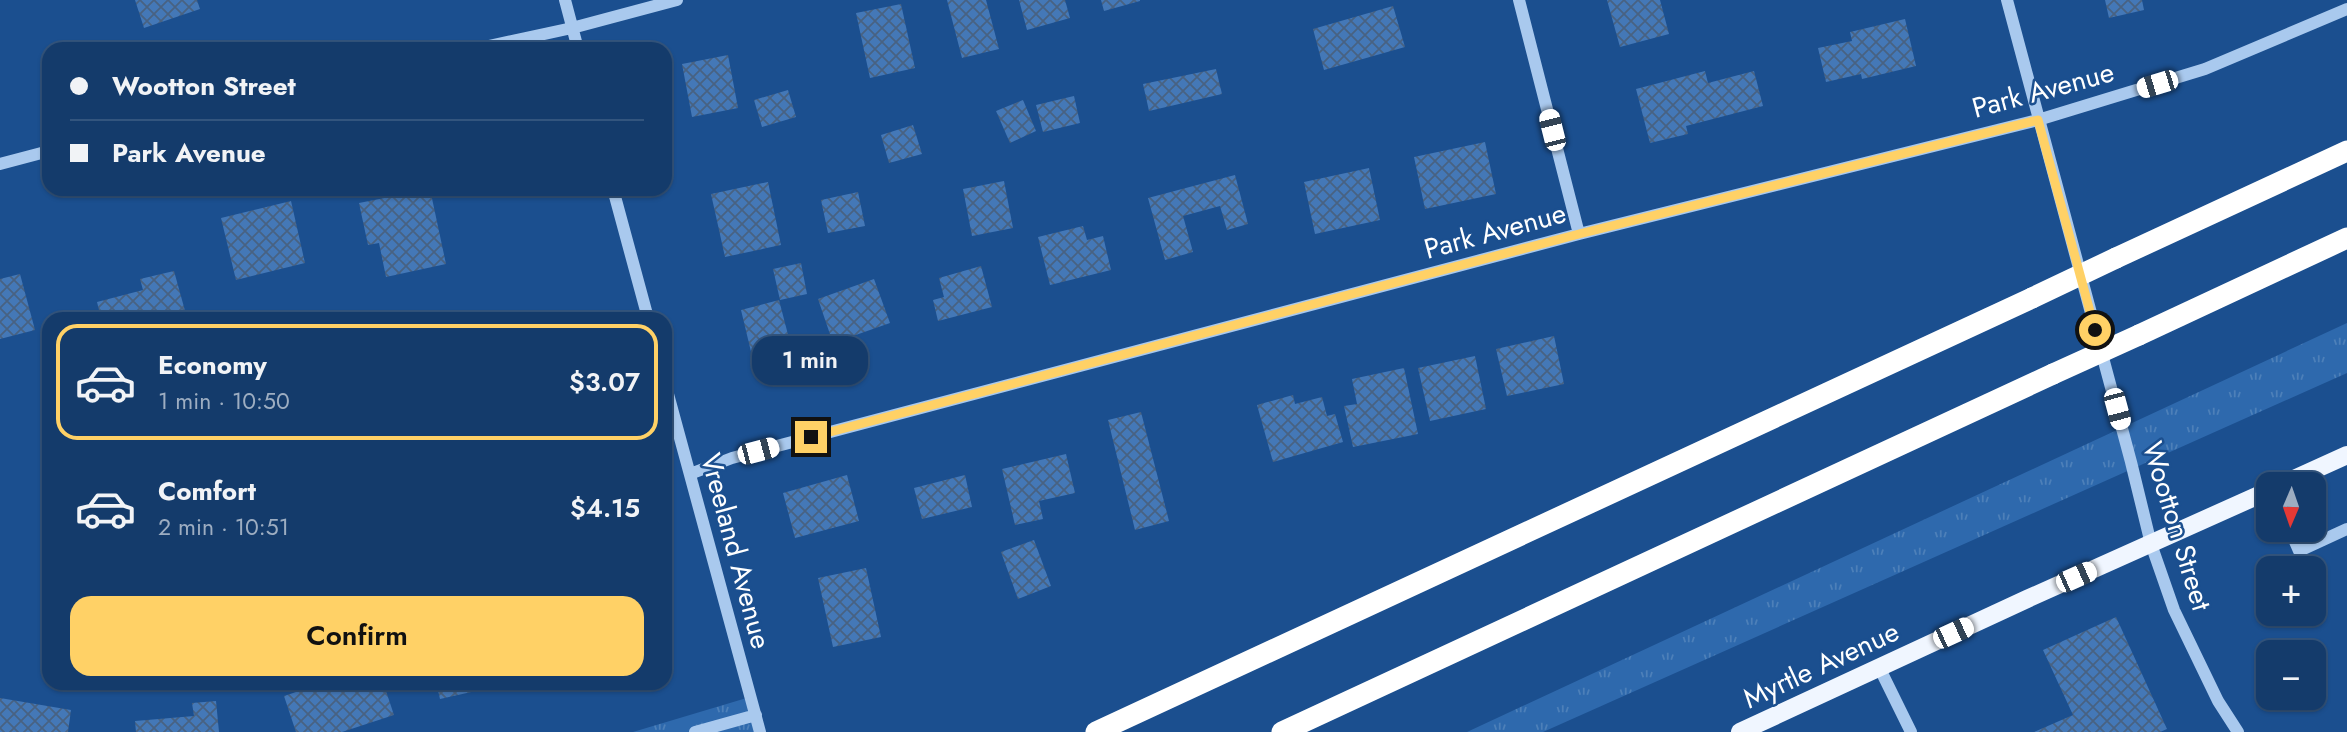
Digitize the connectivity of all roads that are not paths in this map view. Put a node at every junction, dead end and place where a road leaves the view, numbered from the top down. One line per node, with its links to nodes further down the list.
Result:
1 (565, 0): 6 (street)
2 (677, 0): 6 (street)
3 (1519, 0): 14 (street)
4 (2007, 0): 9 (street, Wootton Street)
5 (2347, 9): 9 (street, Park Avenue)
6 (572, 28): 7 (street); 8 (street)
7 (507, 42)
8 (576, 42)
9 (2038, 120): 14 (street, Park Avenue); 26 (street, Wootton Street)
10 (2347, 151): 31 (highway, bridge)
11 (42, 153): 12 (street)
12 (0, 164)
13 (615, 196): 16 (street)
14 (1579, 234): 20 (street, Park Avenue)
15 (2347, 238): 32 (highway, bridge)
16 (646, 312)
17 (672, 408): 20 (street, Vreeland Avenue)
18 (2347, 455): 19 (main road)
19 (2310, 472)
20 (690, 474): 28 (street, Vreeland Avenue)
21 (2256, 496): 26 (main road, Myrtle Avenue)
22 (2347, 529): 23 (street)
23 (2326, 539)
24 (2295, 542): 25 (street)
25 (2319, 542)
26 (2151, 544): 27 (main road, Myrtle Avenue); 35 (street, Wootton Street)
27 (1879, 667): 33 (main road, Myrtle Avenue); 34 (street)
28 (756, 715): 29 (street); 30 (street, Vreeland Avenue)
29 (695, 732)
30 (760, 732)
31 (1096, 732)
32 (1282, 732)
33 (1740, 732)
34 (1911, 732)
35 (2238, 732)

